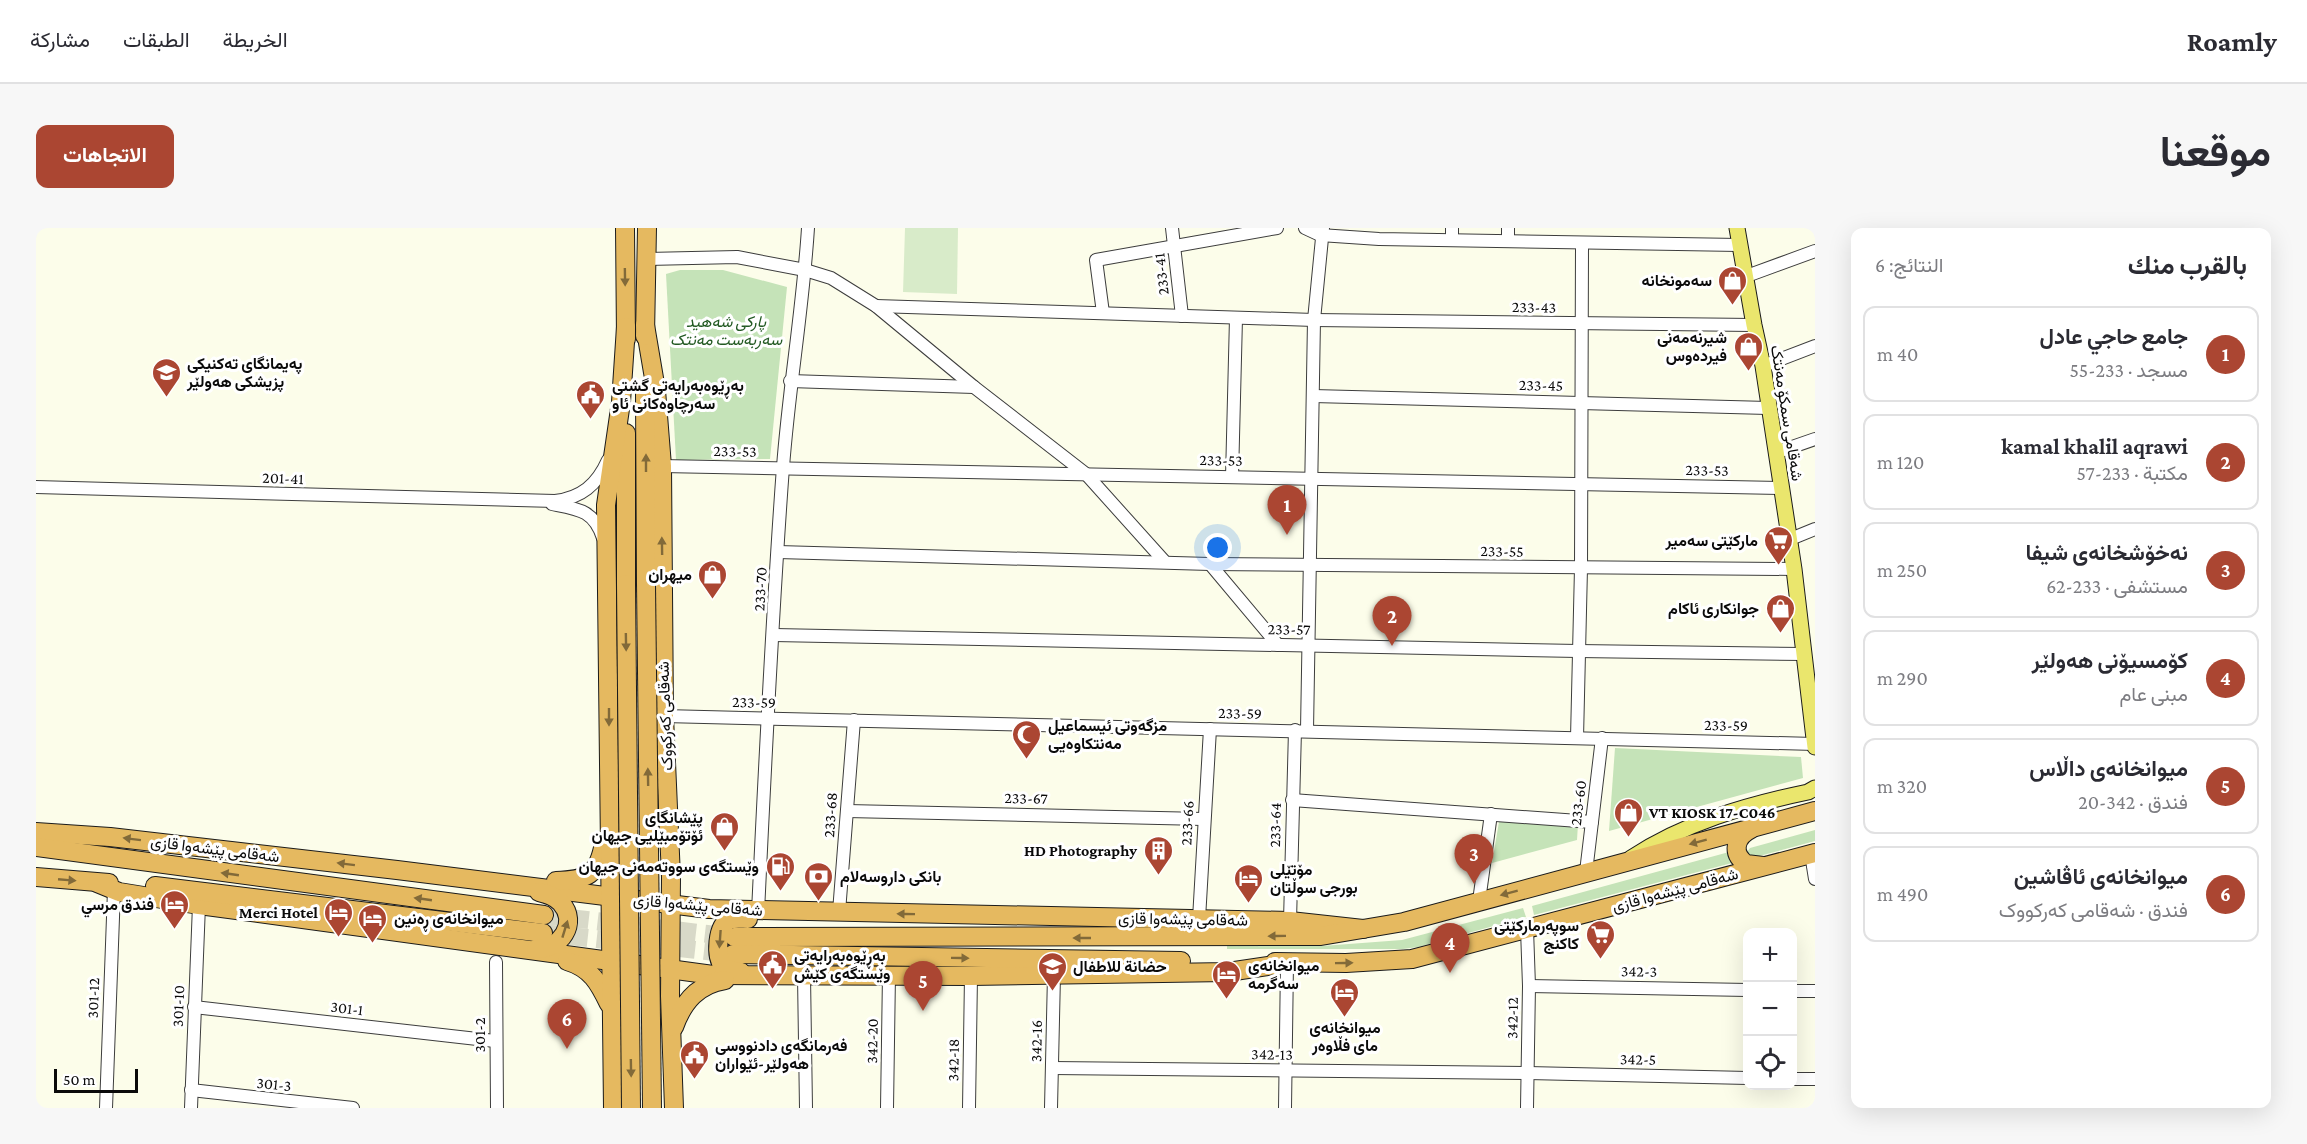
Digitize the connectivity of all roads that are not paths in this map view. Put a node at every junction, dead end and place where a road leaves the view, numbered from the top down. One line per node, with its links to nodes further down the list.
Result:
1 (625, 228): 28 (highway, one-way to 28)
2 (647, 228): 17 (highway, شەقامی کەرکووک)
3 (808, 228): 18 (street, 233-70)
4 (1173, 228): 15 (street, 233-41)
5 (1277, 228): 15 (street)
6 (1305, 228): 9 (street)
7 (1508, 228): 12 (street)
8 (1737, 228): 14 (main road, شەقامی سمکۆ مەنتک)
9 (1322, 232): 10 (street); 24 (street, 233-64)
10 (1379, 233): 11 (street)
11 (1452, 234): 12 (street)
12 (1508, 241): 13 (street)
13 (1582, 244): 14 (street); 25 (street)
14 (1740, 245): 19 (main road, شەقامی سمکۆ مەنتک)
15 (1174, 246): 21 (street); 22 (street, 233-41)
16 (1815, 251): 19 (street)
17 (647, 259): 18 (street); 26 (highway, شەقامی کەرکووک)
18 (805, 270): 20 (street); 31 (street, 233-70)
19 (1744, 277): 27 (main road, شەقامی سمکۆ مەنتک)
20 (876, 306): 21 (street, 233-43); 32 (street)
21 (1102, 313): 22 (street, 233-43)
22 (1182, 316): 23 (street, 233-43)
23 (1236, 318): 24 (street, 233-43); 42 (street)
24 (1314, 320): 25 (street, 233-43); 33 (street, 233-64)
25 (1581, 324): 27 (street, 233-43); 34 (street)
26 (645, 325): 39 (highway, شەقامی کەرکووک); 141 (highway, شەقامی کەرکووک, one-way to 26, bridge)
27 (1754, 325): 30 (main road, شەقامی سمکۆ مەنتک)
28 (626, 327): 36 (highway); 140 (highway, one-way to 140, bridge)
29 (1815, 346): 30 (street)
30 (1763, 366): 35 (main road, شەقامی سمکۆ مەنتک)
31 (790, 381): 32 (street); 40 (street, 233-70)
32 (974, 387): 41 (street)
33 (1313, 396): 34 (street, 233-45); 43 (street, 233-64)
34 (1581, 402): 35 (street, 233-45); 44 (street)
35 (1768, 408): 38 (main road, شەقامی سمکۆ مەنتک)
36 (616, 436): 47 (street, 201-41); 51 (highway)
37 (1815, 439): 38 (street)
38 (1775, 453): 46 (main road, شەقامی سمکۆ مەنتک)
39 (662, 466): 40 (street, 233-53); 62 (highway, شەقامی کەرکووک, one-way to 39)
40 (783, 468): 41 (street, 233-53); 50 (street, 233-70)
41 (1086, 474): 42 (street, 233-53); 52 (street)
42 (1233, 477): 43 (street, 233-53)
43 (1311, 479): 44 (street, 233-53); 54 (street, 233-64)
44 (1580, 484): 46 (street, 233-53); 55 (street)
45 (36, 488): 47 (street, 201-41)
46 (1780, 488): 49 (main road, شەقامی سمکۆ مەنتک)
47 (530, 501): 51 (street, 201-41)
48 (1815, 529): 49 (street)
49 (1788, 540): 56 (main road, شەقامی سمکۆ مەنتک)
50 (778, 552): 52 (street, 233-55); 57 (street, 233-70)
51 (607, 554): 70 (highway, one-way to 70)
52 (1165, 562): 53 (street, 233-55)
53 (1210, 564): 54 (street, 233-55); 58 (street)
54 (1311, 564): 55 (street, 233-55); 59 (street, 233-64)
55 (1581, 568): 56 (street, 233-55); 60 (street)
56 (1794, 569): 61 (main road, شەقامی سمکۆ مەنتک)
57 (774, 635): 58 (street, 233-57); 63 (street, 233-70)
58 (1278, 645): 59 (street, 233-57)
59 (1308, 646): 60 (street, 233-57); 66 (street, 233-64)
60 (1578, 651): 61 (street, 233-57); 67 (street)
61 (1804, 654): 69 (main road, شەقامی سمکۆ مەنتک)
62 (664, 716): 63 (street, 233-59); 73 (highway, شەقامی کەرکووک)
63 (769, 718): 64 (street, 233-59); 98 (street, 233-70)
64 (854, 720): 65 (street, 233-59); 74 (street, 233-68)
65 (1210, 729): 66 (street, 233-59); 77 (street, 233-66)
66 (1301, 730): 67 (street, 233-59); 72 (street, 233-64)
67 (1578, 738): 68 (street, 233-59)
68 (1602, 738): 69 (street, 233-59); 79 (street, 233-60)
69 (1815, 746)
70 (609, 784): 73 (highway); 78 (highway)
71 (1815, 788): 84 (main road)
72 (1292, 800): 76 (street); 101 (street, 233-64)
73 (668, 810): 88 (highway, شەقامی کەرکووک)
74 (847, 811): 77 (street, 233-67); 99 (street, 233-68)
75 (1815, 811): 80 (highway, شەقامی پێشەوا قازی)
76 (1491, 814): 79 (street); 93 (street)
77 (1203, 819): 100 (street, 233-66)
78 (608, 821): 91 (highway); 94 (highway)
79 (1592, 822): 86 (street, 233-60)
80 (1752, 828): 84 (highway, شەقامی پێشەوا قازی, one-way to 84); 85 (highway)
81 (36, 832): 91 (highway, شەقامی پێشەوا قازی, one-way to 81)
82 (36, 847): 90 (highway, شەقامی پێشەوا قازی, one-way to 82)
83 (1813, 853): 85 (highway, شەقامی پێشەوا قازی); 89 (street)
84 (1625, 862): 86 (highway, شەقامی پێشەوا قازی)
85 (1765, 866): 103 (highway, شەقامی پێشەوا قازی)
86 (1586, 872): 93 (highway, شەقامی پێشەوا قازی, one-way to 93)
87 (36, 877): 90 (highway, شەقامی پێشەوا قازی, one-way to 90)
88 (671, 877): 96 (highway); 97 (highway)
89 (1815, 879)
90 (97, 883): 92 (highway, شەقامی پێشەوا قازی)
91 (509, 883): 94 (highway, شەقامی پێشەوا قازی); 106 (highway, one-way to 91)
92 (114, 890): 95 (highway, شەقامی پێشەوا قازی); 135 (street, 301-12)
93 (1479, 901): 102 (highway, شەقامی پێشەوا قازی)
94 (616, 903): 96 (highway, شەقامی پێشەوا قازی); 104 (highway); 107 (highway)
95 (199, 905): 106 (highway, شەقامی پێشەوا قازی); 120 (street, 301-10)
96 (667, 908): 97 (highway); 104 (highway); 109 (highway)
97 (709, 909): 98 (highway, شەقامی پێشەوا قازی)
98 (758, 912): 99 (highway, شەقامی پێشەوا قازی)
99 (833, 912): 100 (highway, شەقامی پێشەوا قازی, one-way to 99); 113 (highway, one-way to 113)
100 (1199, 920): 101 (highway, شەقامی پێشەوا قازی)
101 (1290, 921): 102 (highway, شەقامی پێشەوا قازی)
102 (1363, 929): 108 (highway, شەقامی پێشەوا قازی, one-way to 108)
103 (1527, 929): 108 (highway, شەقامی پێشەوا قازی, one-way to 103); 116 (street, 342-12)
104 (640, 933): 107 (highway); 109 (highway)
105 (534, 952): 106 (highway, شەقامی پێشەوا قازی); 107 (highway, شەقامی پێشەوا قازی); 121 (highway)
106 (496, 954): 123 (street, 301-2)
107 (614, 958): 109 (highway, شەقامی پێشەوا قازی); 121 (highway)
108 (1287, 963): 111 (highway, شەقامی پێشەوا قازی); 127 (street)
109 (665, 964): 112 (highway, شەقامی پێشەوا قازی); 122 (highway)
110 (889, 974): 114 (highway, شەقامی پێشەوا قازی); 115 (highway, شەقامی پێشەوا قازی); 144 (street, 342-20)
111 (1054, 975): 115 (highway, شەقامی پێشەوا قازی); 125 (street, 342-16)
112 (752, 976): 113 (highway, شەقامی پێشەوا قازی); 122 (highway)
113 (773, 976): 114 (highway, شەقامی پێشەوا قازی)
114 (804, 976): 143 (street)
115 (971, 976): 145 (street, 342-18)
116 (1529, 986): 117 (street, 342-3); 128 (street, 342-12)
117 (1743, 990)
118 (1797, 990): 119 (street)
119 (1815, 991)
120 (195, 1007): 123 (street, 301-1); 132 (street, 301-10)
121 (611, 1008): 126 (highway)
122 (672, 1038): 124 (highway)
123 (495, 1041): 138 (street, 301-2)
124 (673, 1065): 126 (highway); 142 (highway)
125 (1052, 1068): 127 (street, 342-13); 146 (street, 342-16)
126 (612, 1069): 139 (highway)
127 (1286, 1071): 128 (street, 342-13); 147 (street)
128 (1528, 1073): 129 (street, 342-5); 148 (street, 342-12)
129 (1743, 1078)
130 (1797, 1079): 131 (street)
131 (1815, 1079)
132 (191, 1090): 133 (street, 301-3); 136 (street, 301-10)
133 (257, 1104): 134 (street, 301-3)
134 (330, 1107): 137 (street, 301-3)
135 (106, 1108)
136 (191, 1108)
137 (353, 1108)
138 (497, 1108)
139 (613, 1108)
140 (631, 1108)
141 (652, 1108)
142 (674, 1108)
143 (806, 1108)
144 (887, 1108)
145 (969, 1108)
146 (1051, 1108)
147 (1285, 1108)
148 (1527, 1108)

